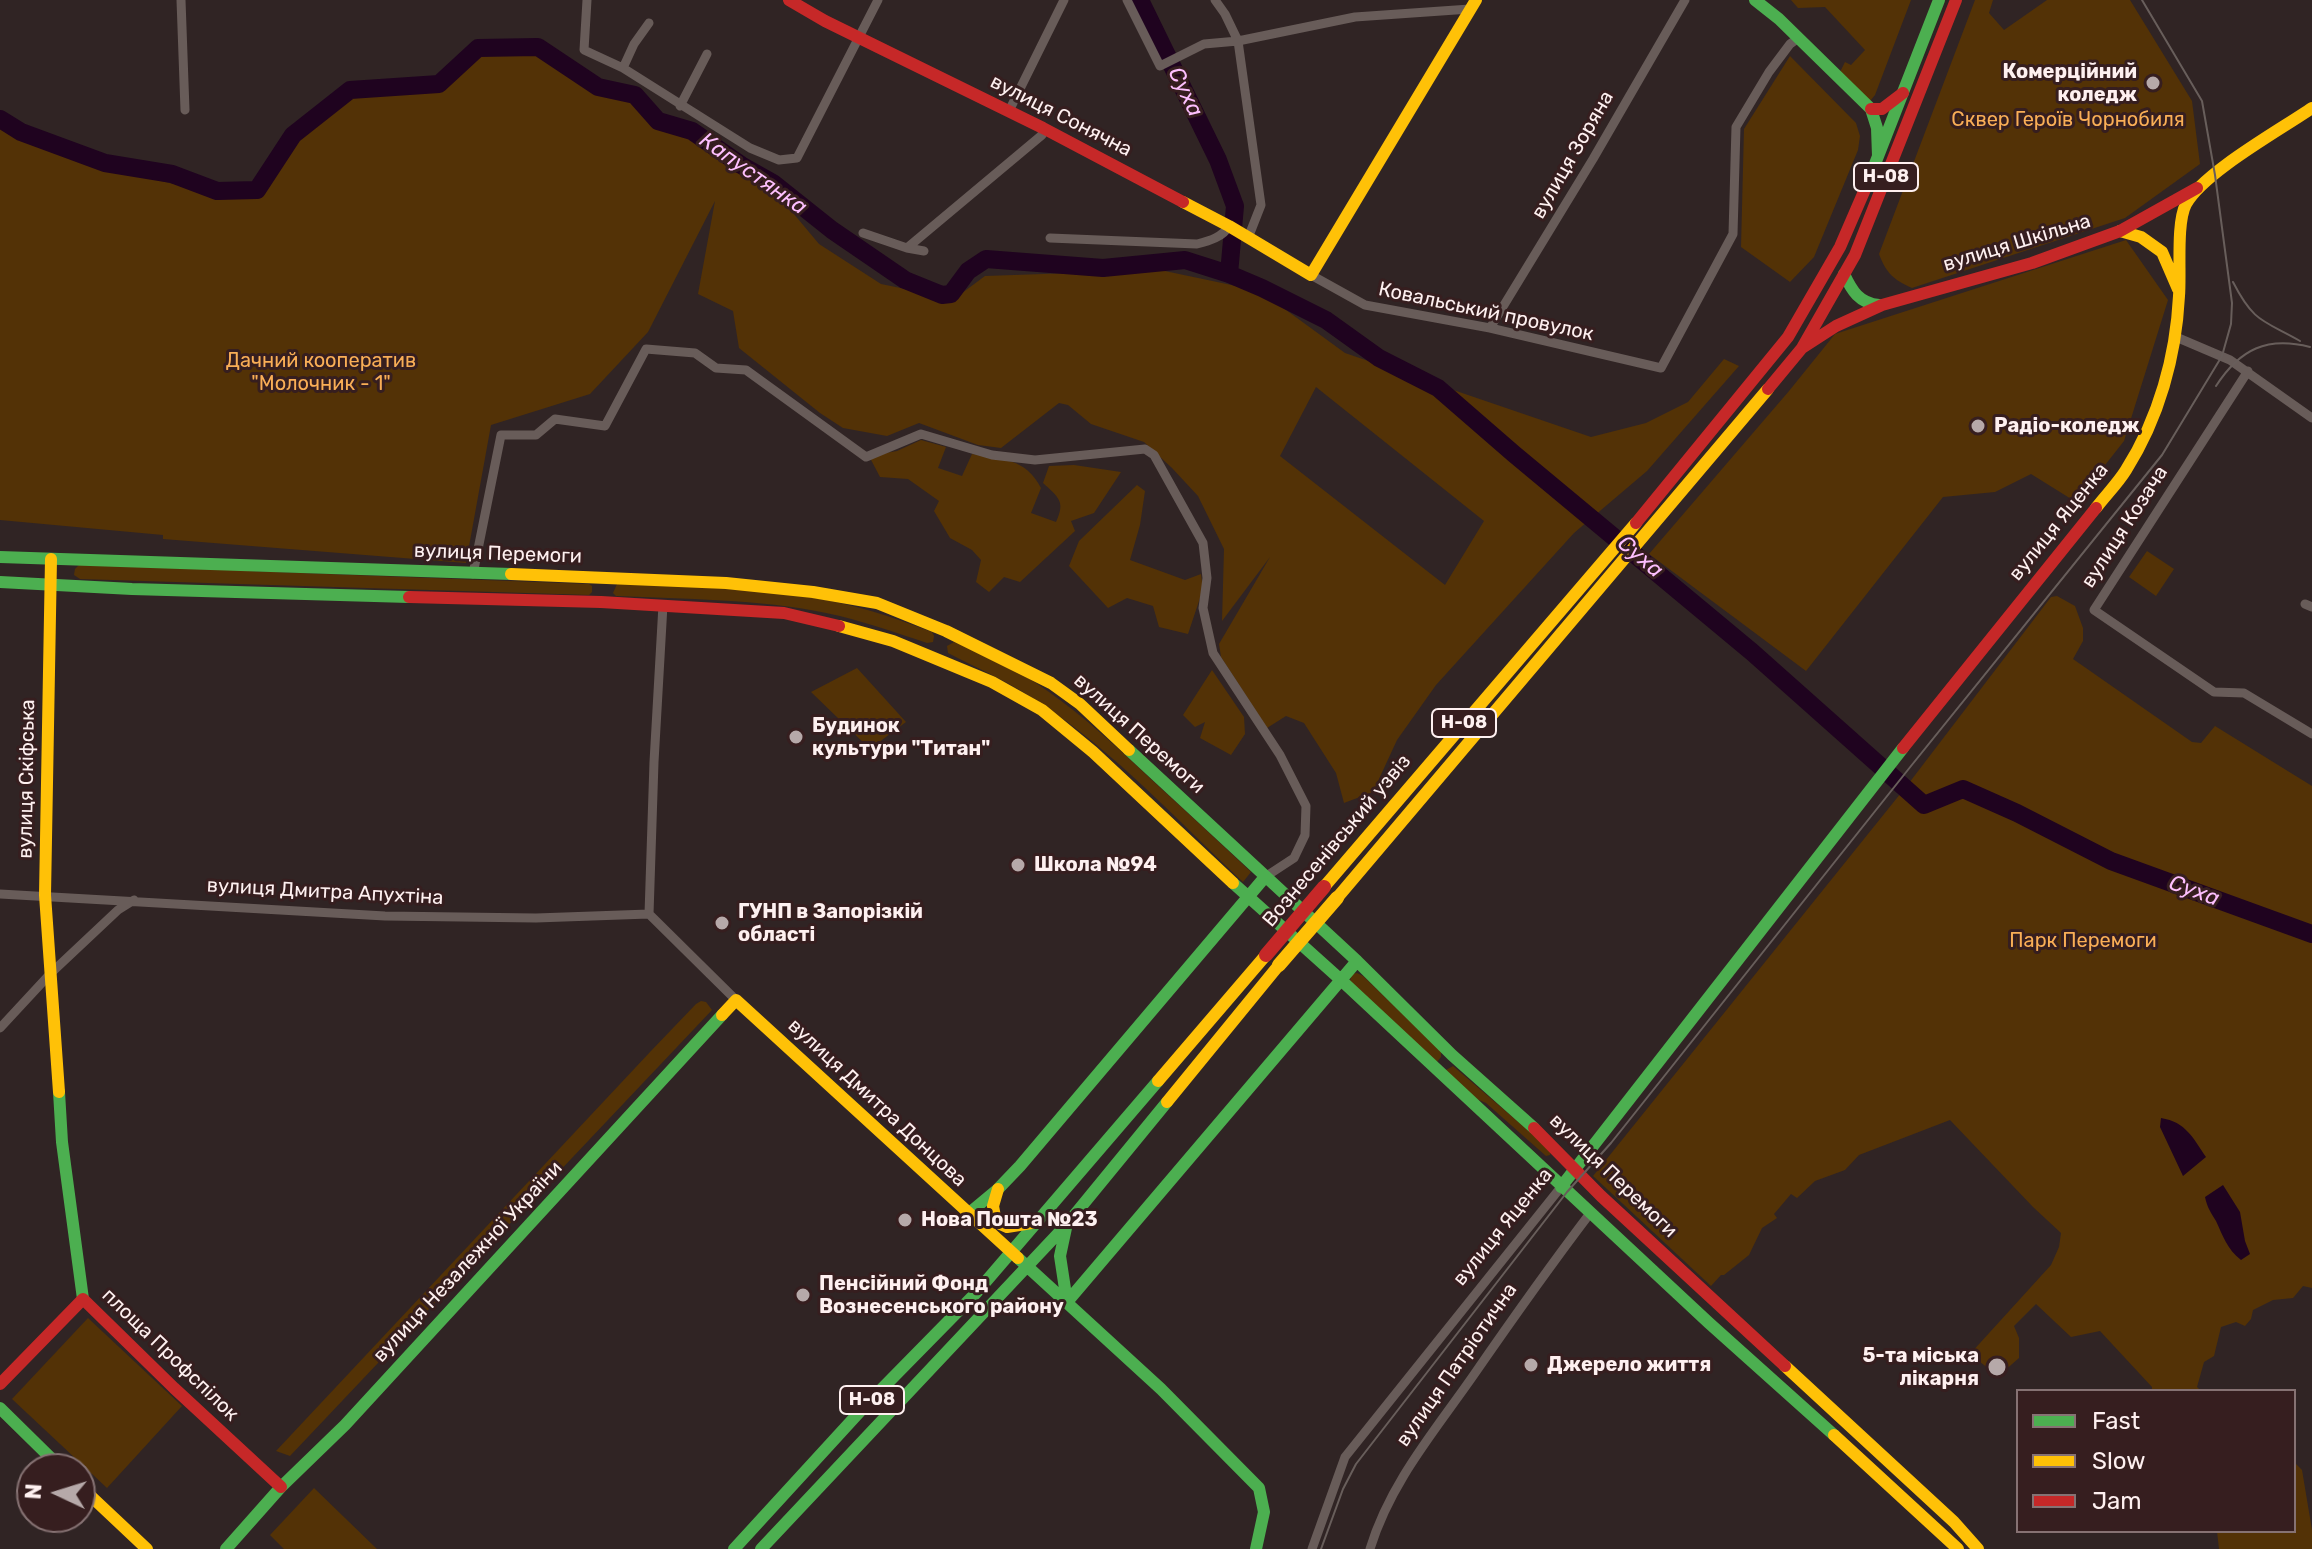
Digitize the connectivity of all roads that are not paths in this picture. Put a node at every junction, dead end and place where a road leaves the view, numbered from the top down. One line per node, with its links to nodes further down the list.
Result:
1 (181, 0): 23 (street)
2 (587, 0): 18 (street)
3 (789, 0): 14 (main road, вулиця Сонячна)
4 (878, 0): 14 (street)
5 (1064, 0): 24 (street)
6 (1127, 0): 16 (street)
7 (1215, 0): 16 (street)
8 (1685, 0): 38 (street, вулиця Зоряна)
9 (1755, 0): 15 (main road)
10 (1939, 0): 19 (main road, Н-08)
11 (1956, 0): 34 (main road, Н-08)
12 (1473, 4): 16 (street); 35 (main road)
13 (649, 23): 18 (street)
14 (860, 37): 20 (street); 24 (main road, вулиця Сонячна)
15 (1797, 39): 22 (main road); 38 (street, Ковальський провулок)
16 (1238, 41): 30 (street)
17 (707, 54): 20 (street)
18 (623, 68): 20 (street)
19 (1903, 93): 22 (main road); 26 (main road, Н-08)
20 (680, 106)
21 (2312, 108): 27 (main road, вулиця Яценка)
22 (1871, 109): 26 (main road)
23 (185, 110)
24 (1009, 111): 25 (main road, вулиця Сонячна)
25 (1043, 128): 30 (main road, вулиця Сонячна); 32 (street)
26 (1878, 159): 43 (main road, Вознесенівський узвіз / Н-08)
27 (2202, 185): 28 (main road); 36 (main road, вулиця Яценка)
28 (2120, 231): 36 (main road, вулиця Шкільна); 37 (main road, вулиця Шкільна)
29 (863, 233): 32 (street)
30 (1240, 233): 31 (street); 35 (main road, вулиця Сонячна)
31 (1050, 238)
32 (907, 248): 33 (street)
33 (924, 251)
34 (1844, 274): 37 (main road); 40 (main road, Н-08)
35 (1311, 275): 38 (street, Ковальський провулок)
36 (2180, 294): 39 (main road, вулиця Яценка)
37 (1882, 305): 40 (main road, вулиця Шкільна)
38 (1490, 328)
39 (2176, 337): 41 (street); 69 (main road, вулиця Яценка)
40 (1802, 348): 43 (main road, Вознесенівський узвіз / Н-08)
41 (2248, 371): 42 (street); 55 (street, вулиця Козача)
42 (2312, 418)
43 (1639, 530): 46 (main road, Вознесенівський узвіз / Н-08)
44 (0, 557): 45 (main road, вулиця Перемоги)
45 (51, 559): 47 (main road, вулиця Перемоги); 50 (main road, вулиця Скіфська)
46 (1610, 564): 75 (main road, Вознесенівський узвіз / Н-08, bridge); 76 (main road, Вознесенівський узвіз / Н-08, bridge)
47 (473, 574): 48 (main road, вулиця Перемоги); 56 (street)
48 (602, 578): 51 (main road); 53 (main road, вулиця Перемоги)
49 (0, 582): 50 (main road, вулиця Перемоги)
50 (51, 584): 51 (main road, вулиця Перемоги); 58 (main road, вулиця Скіфська)
51 (601, 602): 52 (main road, вулиця Перемоги)
52 (663, 605): 54 (main road, вулиця Перемоги); 61 (street)
53 (946, 631): 54 (main road); 56 (main road, вулиця Перемоги)
54 (934, 657): 59 (main road, вулиця Перемоги)
55 (2312, 734)
56 (1265, 877): 59 (main road); 62 (main road, вулиця Перемоги)
57 (0, 894): 58 (street, вулиця Дмитра Апухтіна)
58 (45, 895): 60 (street, вулиця Дмитра Апухтіна); 63 (main road, вулиця Скіфська)
59 (1247, 897): 64 (main road, вулиця Перемоги); 71 (main road)
60 (134, 900): 61 (street, вулиця Дмитра Апухтіна); 63 (street)
61 (649, 914): 65 (street, вулиця Дмитра Донцова)
62 (1357, 961): 64 (main road); 67 (main road, вулиця Перемоги)
63 (51, 973): 66 (street); 79 (main road, вулиця Скіфська)
64 (1341, 980): 68 (main road, вулиця Перемоги); 80 (main road)
65 (736, 1000): 73 (main road, вулиця Дмитра Донцова); 86 (main road, вулиця Незалежної України)
66 (0, 1028)
67 (1452, 1055): 68 (main road); 69 (main road, вулиця Перемоги)
68 (1437, 1073): 70 (main road, вулиця Перемоги)
69 (1575, 1169): 70 (main road, вулиця Яценка); 81 (main road, вулиця Перемоги)
70 (1561, 1187): 72 (main road, вулиця Перемоги); 93 (street, вулиця Яценка)
71 (998, 1189): 73 (main road); 74 (main road)
72 (1591, 1212): 82 (main road, вулиця Перемоги); 94 (street, вулиця Патріотична)
73 (968, 1214): 74 (main road); 77 (main road, вулиця Дмитра Донцова)
74 (996, 1222): 75 (main road)
75 (1038, 1222): 77 (main road, Н-08)
76 (1067, 1224): 78 (main road, Н-08); 80 (main road)
77 (1012, 1252): 78 (main road, вулиця Дмитра Донцова); 90 (main road, Н-08)
78 (1028, 1266): 80 (main road, вулиця Дмитра Донцова); 91 (main road, Н-08)
79 (83, 1299): 83 (main road, площа Профспілок); 86 (main road, площа Профспілок)
80 (1067, 1302): 92 (main road, вулиця Дмитра Донцова)
81 (1717, 1303): 82 (main road); 96 (main road, вулиця Перемоги)
82 (1703, 1318): 95 (main road, вулиця Перемоги)
83 (0, 1384)
84 (0, 1408): 85 (main road)
85 (46, 1453)
86 (281, 1487): 89 (main road, вулиця Незалежної України)
87 (96, 1501): 88 (main road)
88 (147, 1549)
89 (226, 1549)
90 (734, 1549)
91 (761, 1549)
92 (1256, 1549)
93 (1312, 1549)
94 (1370, 1549)
95 (1958, 1549)
96 (1978, 1549)

